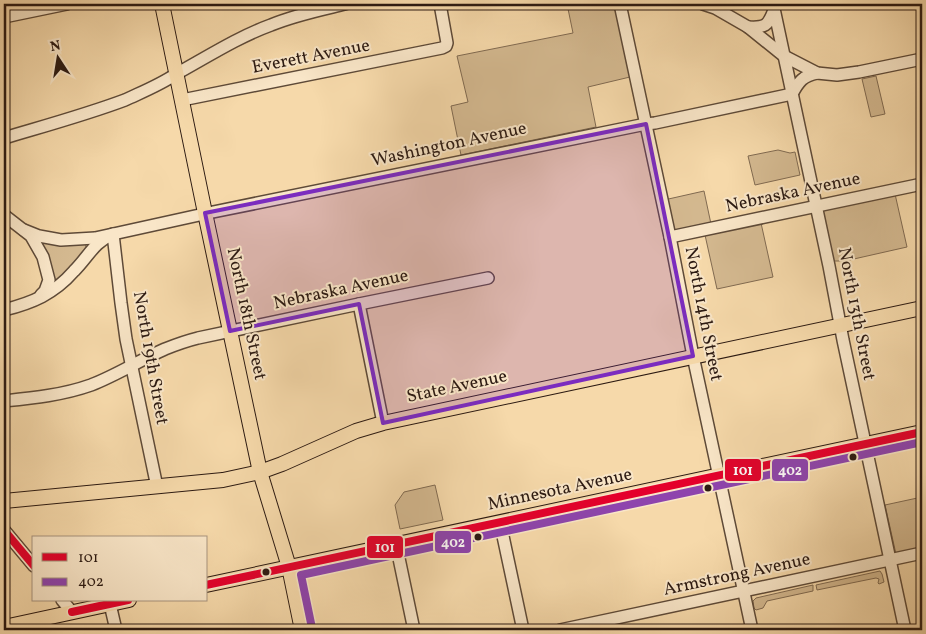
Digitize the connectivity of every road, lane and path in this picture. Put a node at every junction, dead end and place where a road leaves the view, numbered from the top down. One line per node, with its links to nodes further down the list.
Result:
1 (67, 4): 8 (street)
2 (162, 4): 13 (main road, North 18th Street)
3 (345, 4): 13 (street)
4 (440, 4): 15 (street, Everett Avenue)
5 (620, 4): 16 (street, North 14th Street)
6 (703, 4): 9 (street)
7 (774, 7): 9 (street); 10 (street, North 13th Street)
8 (4, 17)
9 (748, 27): 10 (street)
10 (784, 56): 12 (street); 14 (street, North 13th Street)
11 (922, 59): 12 (street)
12 (817, 73): 14 (street)
13 (176, 74): 15 (main road, North 18th Street); 17 (street)
14 (792, 94): 16 (street, Washington Avenue); 19 (street, North 13th Street)
15 (182, 100): 20 (main road, North 18th Street)
16 (646, 124): 20 (street, Washington Avenue); 24 (street, North 14th Street)
17 (4, 138)
18 (922, 184): 19 (street, Nebraska Avenue)
19 (816, 206): 24 (street, Nebraska Avenue); 30 (street, North 13th Street)
20 (205, 214): 23 (street, Washington Avenue); 31 (main road, North 18th Street)
21 (4, 215): 22 (street)
22 (24, 230): 23 (street, Washington Avenue); 26 (street)
23 (114, 234): 26 (street, Washington Avenue); 33 (street, North 19th Street)
24 (670, 238): 32 (street, North 14th Street)
25 (488, 278): 27 (street, Nebraska Avenue)
26 (32, 302): 29 (street, Washington Avenue)
27 (359, 304): 31 (street, Nebraska Avenue); 35 (street)
28 (922, 308): 30 (main road, State Avenue)
29 (4, 310)
30 (840, 325): 32 (main road, State Avenue); 37 (street, North 13th Street)
31 (230, 331): 33 (street, Nebraska Avenue); 38 (main road, North 18th Street)
32 (693, 356): 35 (main road, State Avenue); 39 (street, North 14th Street)
33 (132, 366): 34 (street, Nebraska Avenue); 40 (street, North 19th Street)
34 (4, 401)
35 (383, 422): 38 (main road, State Avenue)
36 (922, 432): 37 (main road, Minnesota Avenue)
37 (865, 444): 39 (main road, Minnesota Avenue); 46 (street, North 13th Street)
38 (260, 472): 40 (main road, State Avenue); 48 (main road, North 18th Street)
39 (719, 476): 42 (main road, Minnesota Avenue); 50 (street, North 14th Street)
40 (157, 486): 41 (main road, State Avenue)
41 (4, 501)
42 (500, 522): 44 (main road, Minnesota Avenue); 59 (street)
43 (4, 530): 47 (street)
44 (396, 544): 48 (main road, Minnesota Avenue); 58 (street)
45 (922, 553): 46 (street, Armstrong Avenue)
46 (890, 560): 50 (street, Armstrong Avenue); 62 (street, North 13th Street)
47 (32, 564)
48 (289, 567): 49 (main road, Minnesota Avenue); 57 (main road, North 18th Street)
49 (208, 585)
50 (744, 591): 60 (street, Armstrong Avenue); 61 (street, North 14th Street)
51 (64, 602): 54 (street)
52 (120, 602): 53 (main road)
53 (110, 604): 54 (main road); 56 (street)
54 (72, 612): 55 (main road)
55 (4, 627)
56 (116, 630)
57 (302, 630)
58 (414, 630)
59 (523, 630)
60 (560, 630)
61 (752, 630)
62 (905, 630)

